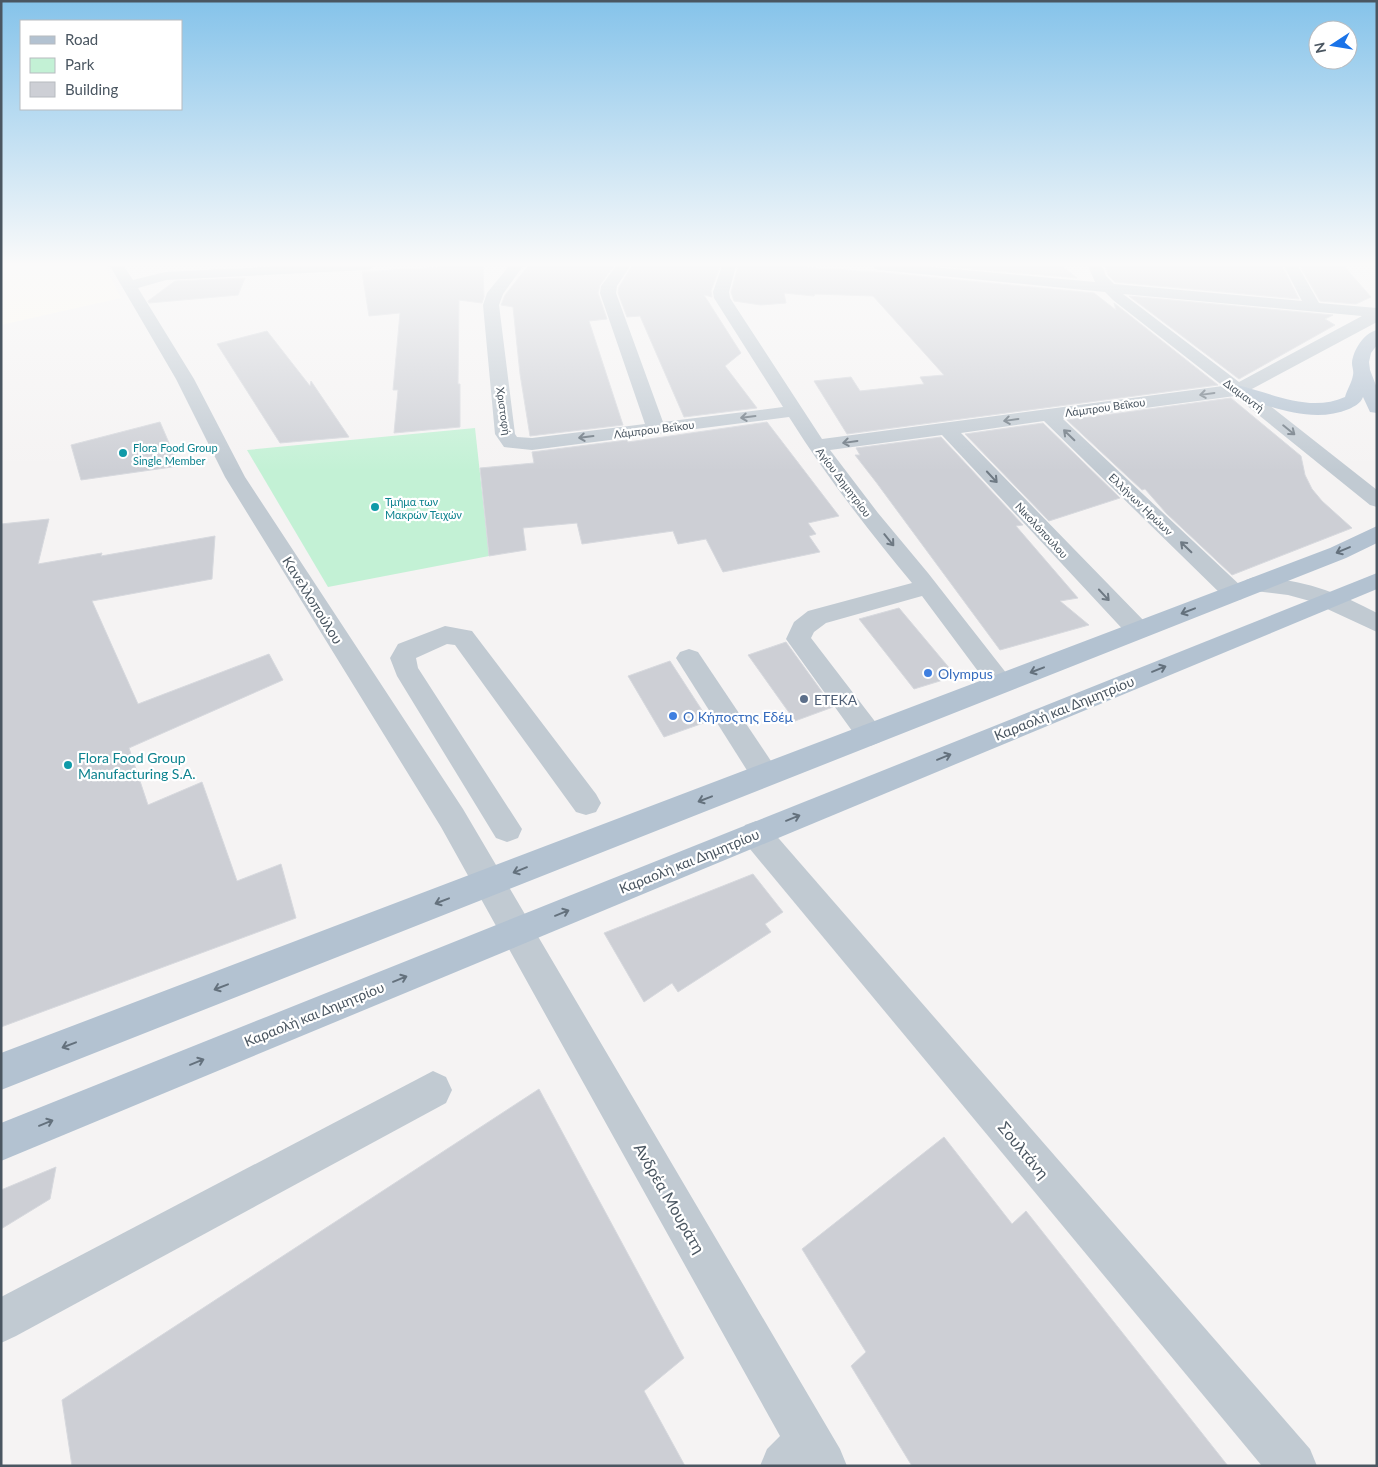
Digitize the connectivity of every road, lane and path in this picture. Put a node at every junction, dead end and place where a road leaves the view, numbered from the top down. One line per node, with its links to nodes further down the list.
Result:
1 (156, 334): 28 (street, Κανελλοπούλου)
2 (495, 334): 15 (street, Χριστοφή)
3 (623, 334): 13 (street)
4 (746, 334): 11 (street, Αγίου Δημητρίου)
5 (1167, 334): 9 (street, Διαμαντή)
6 (1339, 334): 9 (street, Λάμπρου Βεΐκου)
7 (1377, 335): 8 (main road)
8 (1361, 376): 9 (main road); 10 (main road)
9 (1236, 390): 12 (street, Λάμπρου Βεΐκου, one-way to 12); 17 (street, Διαμαντή, one-way to 17)
10 (1377, 408)
11 (796, 411): 13 (street, Λάμπρου Βεΐκου, one-way to 13); 16 (street, Αγίου Δημητρίου)
12 (1048, 415): 14 (street, Λάμπρου Βεΐκου, one-way to 14); 21 (street, Ελλήνων Ηρώων, one-way to 12)
13 (656, 429): 15 (street, Λάμπρου Βεΐκου, one-way to 15)
14 (947, 429): 16 (street, Λάμπρου Βεΐκου, one-way to 16); 24 (street, Νικολόπουλου, one-way to 24)
15 (511, 443)
16 (817, 446): 20 (street, Αγίου Δημητρίου, one-way to 20)
17 (1377, 501)
18 (1377, 533): 21 (main road, one-way to 21)
19 (1377, 580): 22 (main road, Καραολή και Δημητρίου)
20 (927, 587): 26 (street, Αγίου Δημητρίου); 29 (street)
21 (1244, 589): 22 (street); 24 (main road, one-way to 24)
22 (1329, 600): 23 (street); 33 (main road, Καραολή και Δημητρίου, one-way to 22)
23 (1377, 624)
24 (1138, 630): 26 (main road, one-way to 26)
25 (689, 658): 30 (street)
26 (1001, 683): 29 (main road)
27 (432, 709): 28 (street); 31 (street); 32 (street)
28 (391, 723): 34 (street, Κανελλοπούλου)
29 (870, 734): 30 (main road)
30 (765, 775): 34 (main road, one-way to 34)
31 (586, 803)
32 (506, 829)
33 (756, 834): 35 (main road, Καραολή και Δημητρίου, one-way to 33); 41 (street, Σουλτάνη)
34 (488, 883): 35 (street, Κανελλοπούλου); 36 (main road, one-way to 36)
35 (517, 931): 38 (main road, Καραολή και Δημητρίου, one-way to 35); 40 (street, Ανδρέα Μουράτη)
36 (1, 1072)
37 (433, 1090): 39 (street)
38 (1, 1142)
39 (1, 1321)
40 (805, 1458)
41 (1293, 1466)

